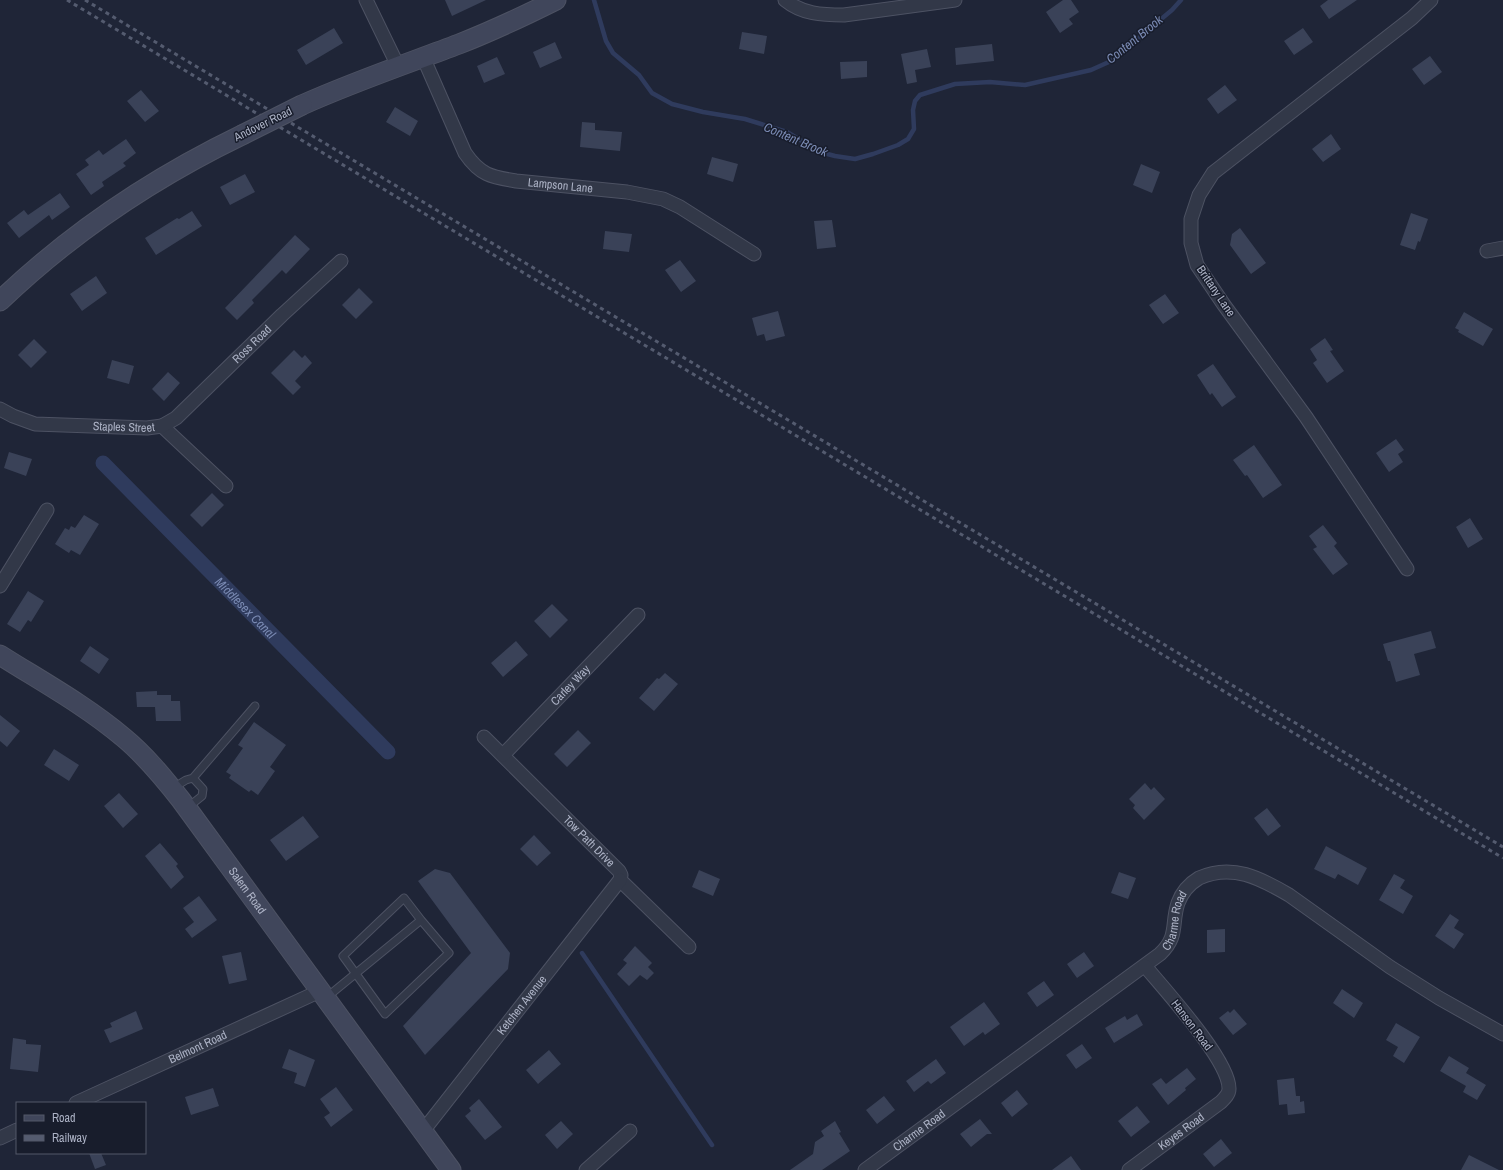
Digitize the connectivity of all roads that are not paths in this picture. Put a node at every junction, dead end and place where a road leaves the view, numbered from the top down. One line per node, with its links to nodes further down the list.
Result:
1 (366, 0): 7 (street)
2 (556, 0): 6 (main road, Andover Road)
3 (785, 0): 4 (street)
4 (955, 0)
5 (1431, 0): 17 (street, Brittany Lane)
6 (423, 57): 7 (main road, Andover Road); 10 (street, Lampson Lane)
7 (398, 66): 12 (main road, Andover Road, bridge)
8 (1503, 248): 9 (street)
9 (1487, 251)
10 (754, 254)
11 (341, 261): 14 (street, Ross Road)
12 (0, 301)
13 (0, 409): 14 (street, Staples Street)
14 (162, 426): 15 (street, Staples Street)
15 (226, 486)
16 (47, 510): 18 (street)
17 (1406, 569)
18 (0, 586)
19 (638, 615): 23 (street, Carley Way)
20 (0, 655): 25 (main road, Salem Road)
21 (255, 706): 24 (lane)
22 (484, 737): 23 (street, Tow Path Drive)
23 (503, 755): 27 (street, Tow Path Drive)
24 (193, 778): 25 (lane); 26 (lane)
25 (172, 789): 26 (main road, Salem Road)
26 (187, 808): 32 (main road, Salem Road)
27 (620, 880): 29 (street, Tow Path Drive); 37 (street, Ketchen Avenue)
28 (421, 920): 31 (lane); 31 (lane); 31 (lane)
29 (689, 947)
30 (1146, 966): 33 (street, Charme Road); 34 (street, Hanson Road); 42 (street, Charme Road)
31 (356, 974): 32 (lane)
32 (322, 994): 35 (street, Belmont Road); 37 (main road, Salem Road)
33 (1503, 1034)
34 (1229, 1090): 43 (street, Keyes Road)
35 (78, 1102)
36 (16, 1130): 39 (street)
37 (423, 1131): 40 (main road, Salem Road)
38 (630, 1131): 41 (street)
39 (0, 1138)
40 (451, 1170)
41 (586, 1170)
42 (865, 1170)
43 (1129, 1170)

